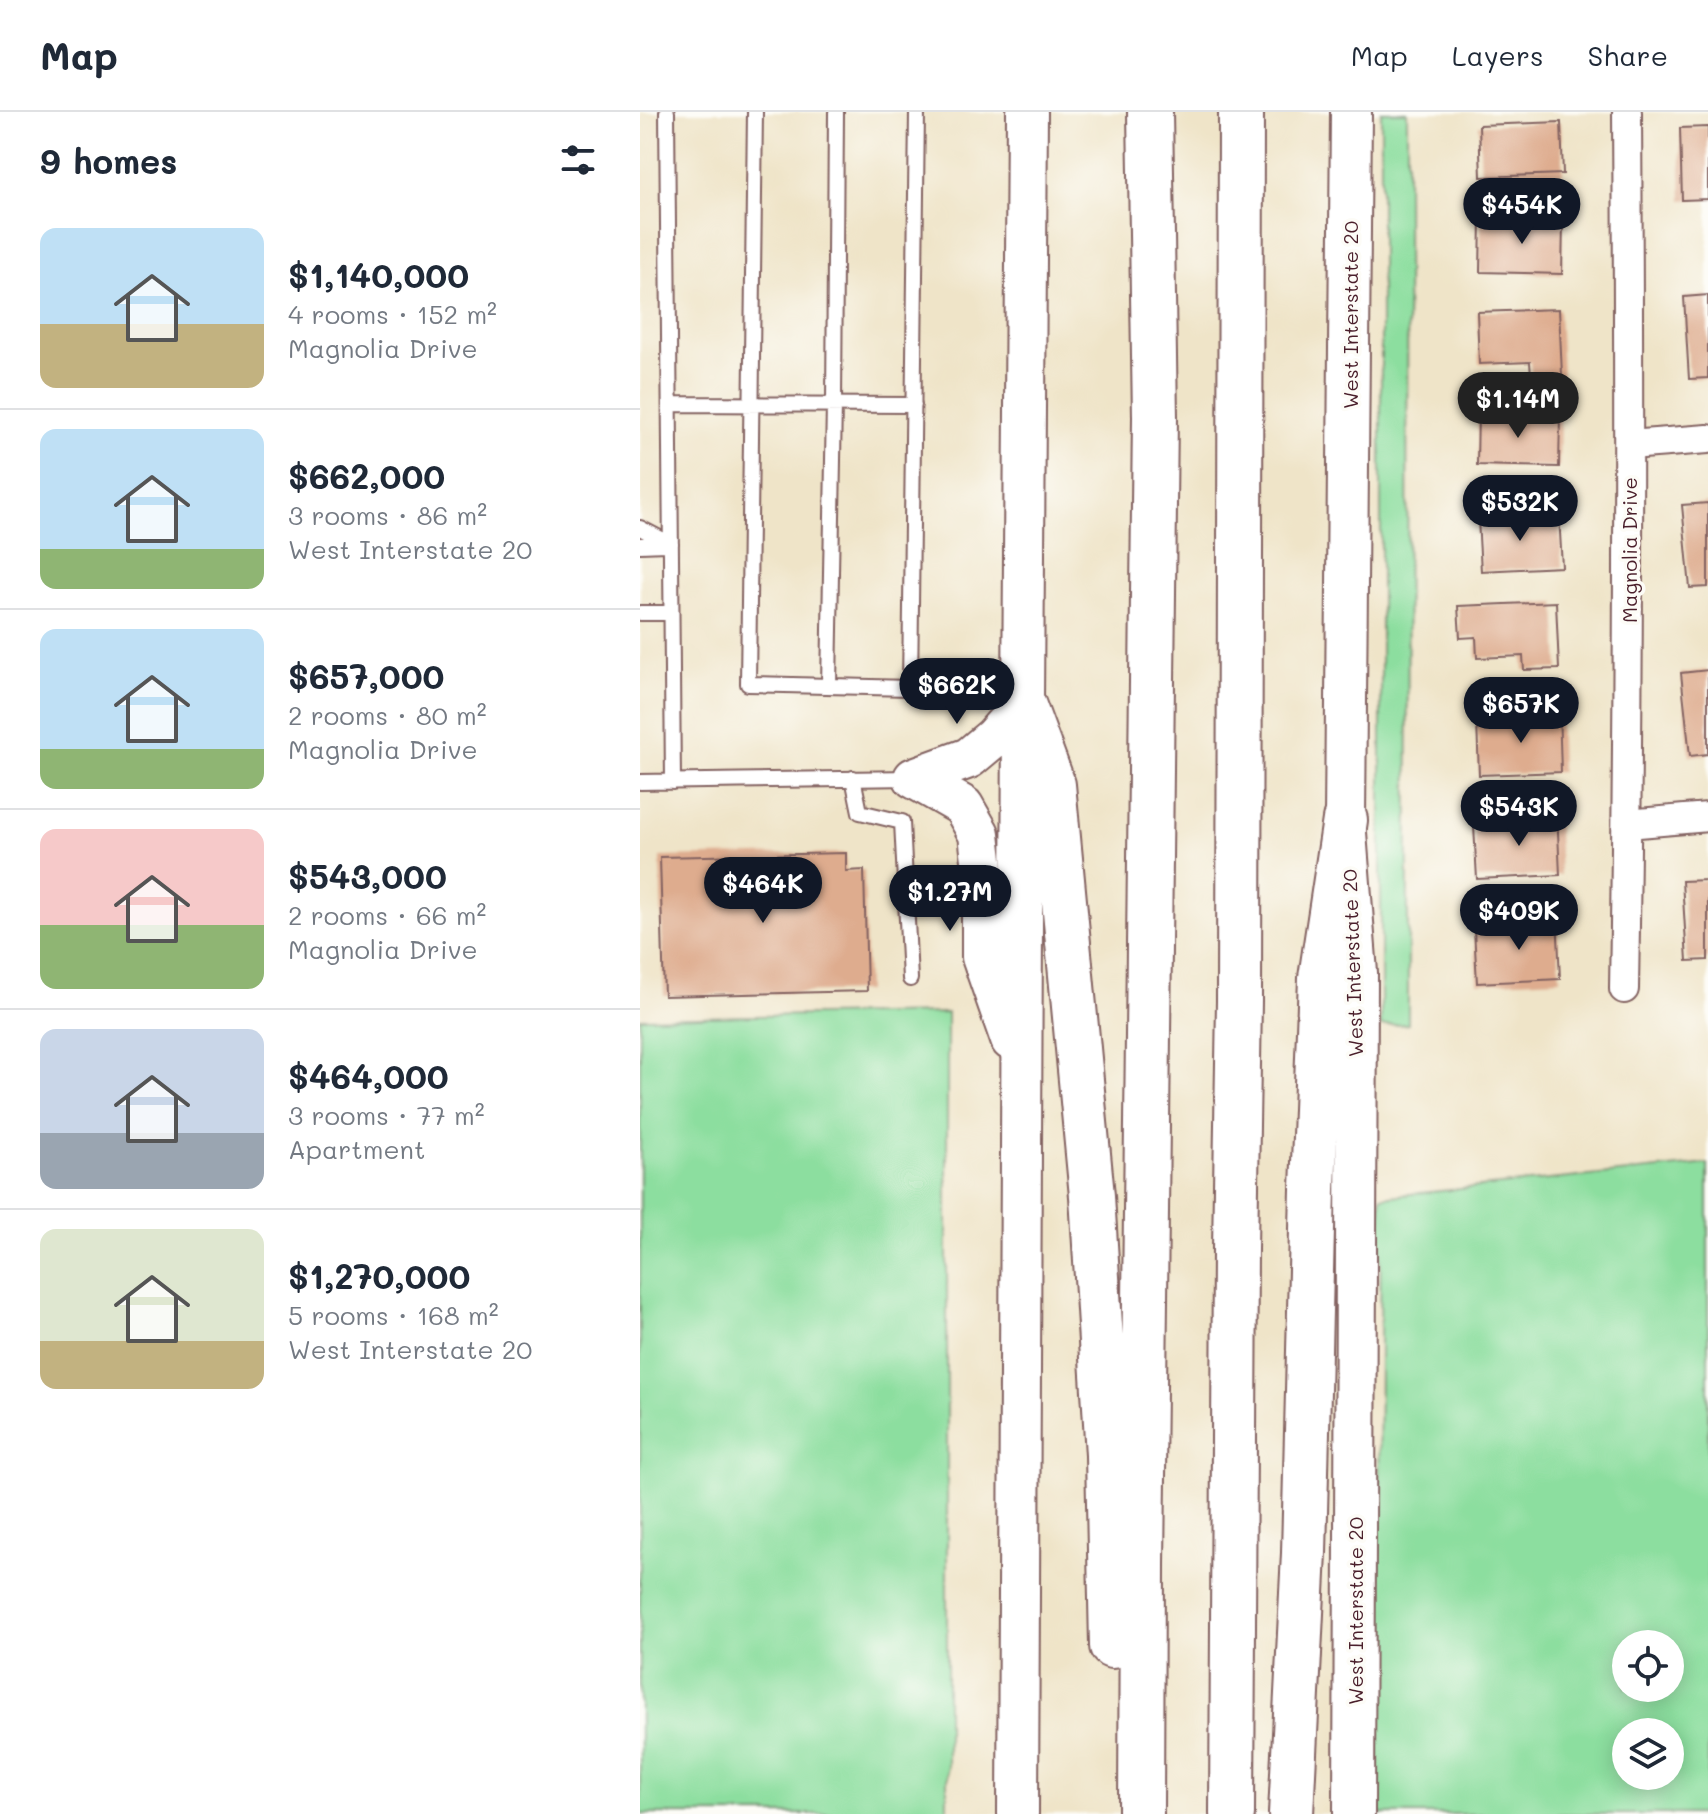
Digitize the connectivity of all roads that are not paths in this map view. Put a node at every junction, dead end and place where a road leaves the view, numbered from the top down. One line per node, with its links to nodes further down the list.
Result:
1 (667, 112): 10 (lane)
2 (755, 112): 12 (lane)
3 (836, 112): 11 (lane)
4 (917, 112): 13 (lane)
5 (1027, 112): 22 (main road)
6 (1150, 112): 33 (highway)
7 (1241, 112): 36 (highway)
8 (1351, 112): 28 (main road, West Interstate 20)
9 (1627, 112): 15 (street, Magnolia Drive)
10 (670, 404): 12 (lane); 17 (lane)
11 (834, 404): 12 (lane); 13 (lane); 21 (lane)
12 (752, 405): 21 (lane)
13 (914, 405): 21 (lane)
14 (1708, 439): 15 (street)
15 (1629, 445): 29 (street, Magnolia Drive)
16 (640, 532): 17 (lane)
17 (671, 544): 18 (lane); 20 (lane)
18 (640, 545)
19 (640, 613): 20 (lane)
20 (671, 613): 26 (lane)
21 (829, 686)
22 (1023, 704): 24 (main road); 32 (main road); 33 (highway)
23 (853, 778): 24 (lane); 26 (lane); 30 (lane)
24 (914, 778): 32 (main road)
25 (640, 782): 26 (lane)
26 (673, 782)
27 (1708, 817): 29 (street)
28 (1345, 820): 37 (highway); 38 (main road, West Interstate 20)
29 (1627, 824): 31 (street, Magnolia Drive)
30 (910, 979)
31 (1624, 989)
32 (1021, 1068): 34 (main road)
33 (1141, 1754): 35 (highway)
34 (1018, 1814)
35 (1141, 1814)
36 (1232, 1814)
37 (1291, 1814)
38 (1354, 1814)

